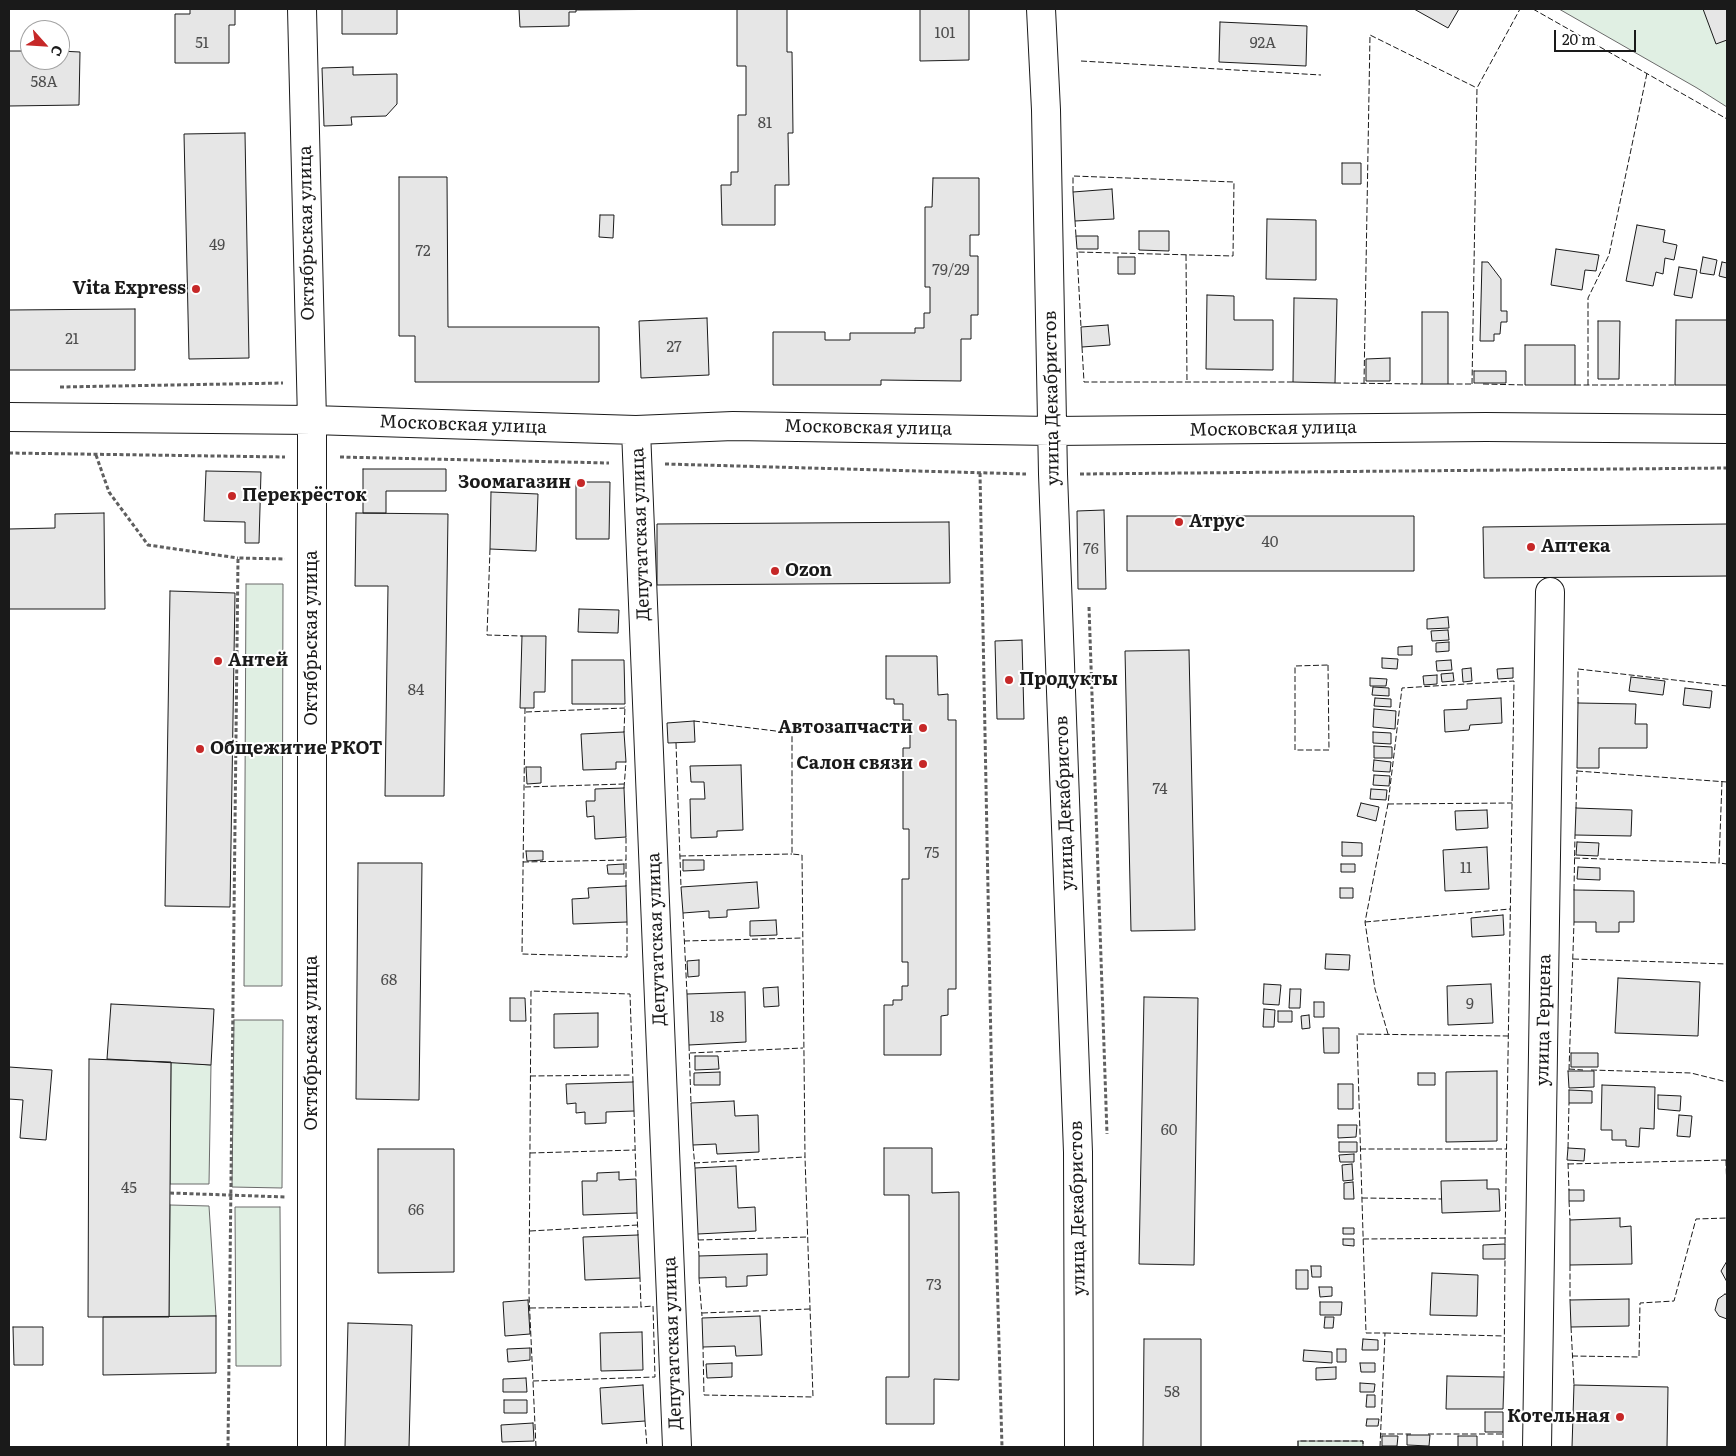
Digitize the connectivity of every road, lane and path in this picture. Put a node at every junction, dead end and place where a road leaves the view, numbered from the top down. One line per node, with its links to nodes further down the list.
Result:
1 (302, 9): 6 (street, Октябрьская улица)
2 (1041, 9): 9 (street, улица Декабристов)
3 (289, 383): 4 (path)
4 (57, 387)
5 (9, 417): 6 (street, Московская улица)
6 (312, 420): 8 (street, Московская улица); 21 (street, Октябрьская улица)
7 (1727, 429): 9 (street, Московская улица)
8 (636, 430): 9 (street, Московская улица); 22 (street, Депутатская улица)
9 (1052, 431): 24 (street, улица Декабристов)
10 (9, 454): 11 (path)
11 (96, 454): 12 (path); 14 (path)
12 (290, 457)
13 (980, 473): 23 (path)
14 (238, 558): 15 (path); 18 (path)
15 (290, 559)
16 (1550, 592): 25 (street, улица Герцена)
17 (170, 1194): 18 (path)
18 (231, 1197): 19 (path); 20 (path)
19 (290, 1197)
20 (228, 1447)
21 (312, 1447)
22 (677, 1447)
23 (1002, 1447)
24 (1079, 1447)
25 (1537, 1447)

